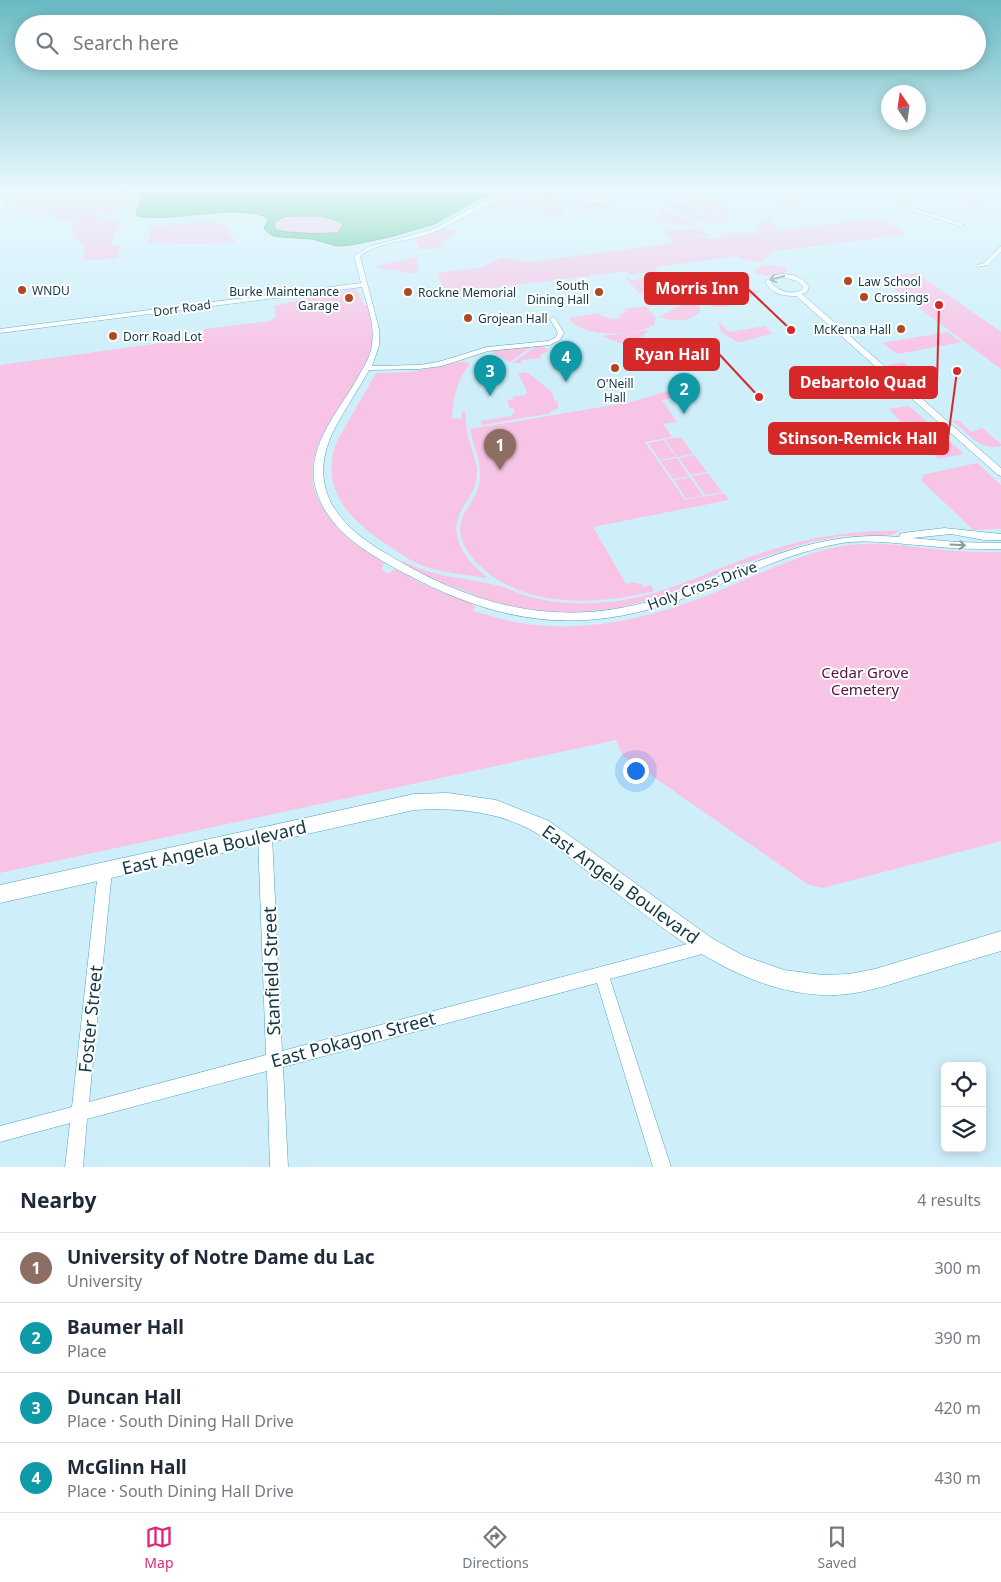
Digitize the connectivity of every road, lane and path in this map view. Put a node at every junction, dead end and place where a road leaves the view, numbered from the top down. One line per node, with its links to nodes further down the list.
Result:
1 (391, 243): 4 (street, Holy Cross Drive)
2 (1001, 248): 3 (street)
3 (979, 266)
4 (364, 285): 7 (street, Dorr Road); 8 (street, Holy Cross Drive)
5 (798, 294): 5 (street, one-way to 5); 9 (street)
6 (554, 319): 8 (street)
7 (0, 331)
8 (367, 368): 12 (street, Holy Cross Drive)
9 (1001, 473)
10 (924, 533): 11 (street, Holy Cross Drive); 12 (street, Holy Cross Drive); 13 (street)
11 (1001, 537)
12 (893, 538): 13 (street, Holy Cross Drive)
13 (935, 544): 14 (street, Holy Cross Drive, one-way to 14)
14 (1001, 546)
15 (265, 836): 16 (main road, East Angela Boulevard); 19 (main road, East Angela Boulevard); 21 (street, Stanfield Street)
16 (105, 871): 17 (main road, East Angela Boulevard); 22 (street, Foster Street)
17 (0, 894)
18 (1001, 941): 19 (main road, East Angela Boulevard)
19 (706, 946): 20 (street, East Pokagon Street)
20 (601, 973): 21 (street, East Pokagon Street); 26 (street)
21 (275, 1060): 22 (street, East Pokagon Street); 25 (street, Stanfield Street)
22 (80, 1112): 23 (street, East Pokagon Street); 24 (street, Foster Street)
23 (0, 1134)
24 (74, 1167)
25 (279, 1167)
26 (662, 1167)

